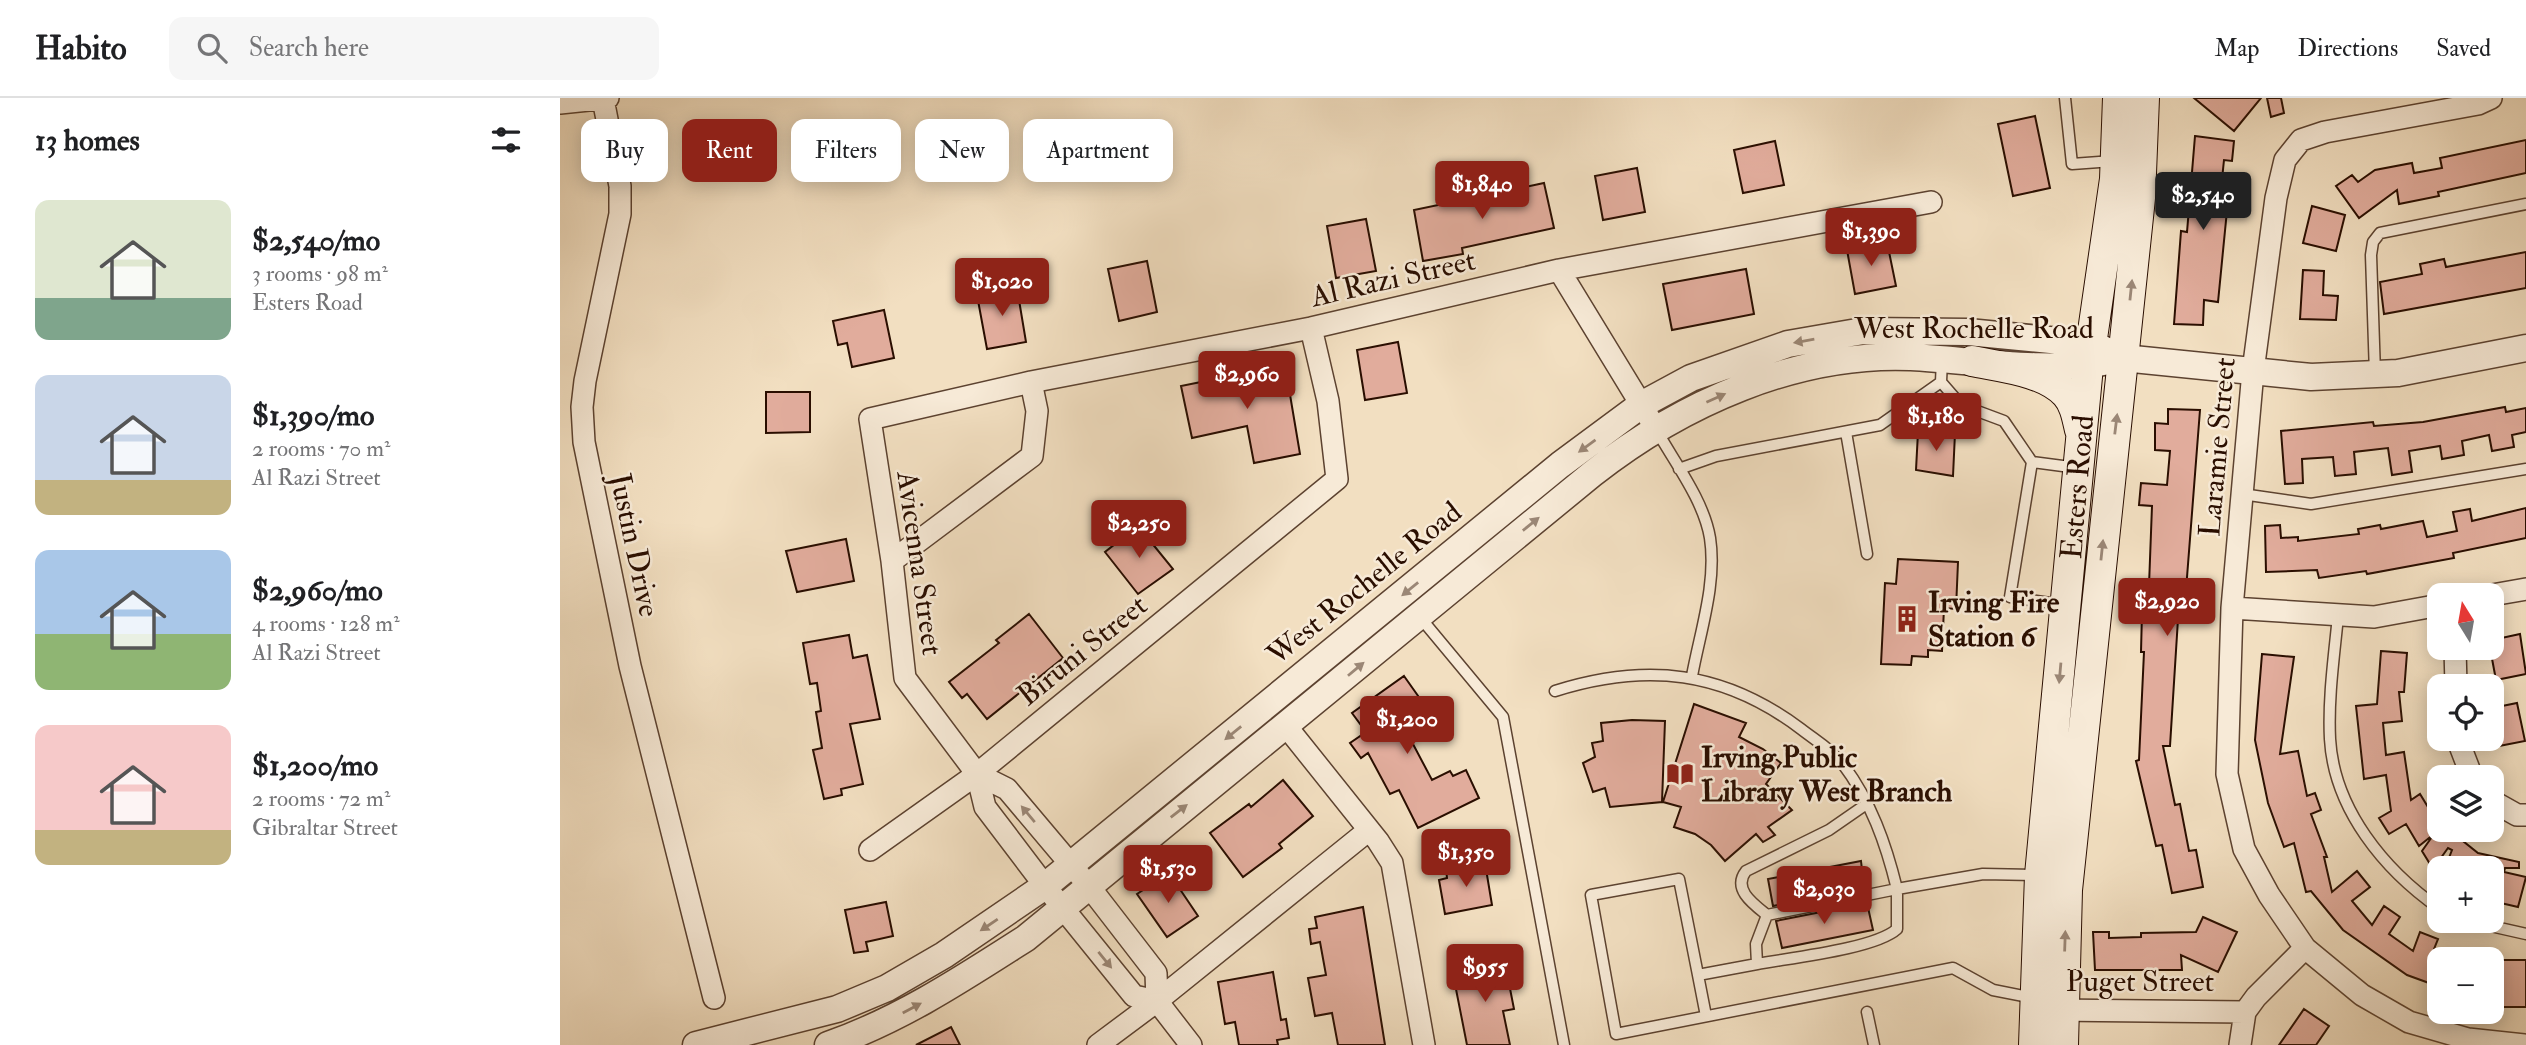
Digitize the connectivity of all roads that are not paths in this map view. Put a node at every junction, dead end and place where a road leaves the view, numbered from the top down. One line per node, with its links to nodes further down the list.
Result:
1 (2065, 98): 7 (lane)
2 (2118, 98): 7 (main road, Esters Road)
3 (2144, 98): 14 (main road, Esters Road, one-way to 3)
4 (2491, 98): 17 (street, Laramie Street)
5 (605, 99): 6 (street); 62 (street, Justin Drive)
6 (560, 103)
7 (2116, 161): 13 (main road, Esters Road)
8 (1931, 202): 10 (street, Al Razi Street)
9 (2526, 204): 18 (lane)
10 (1559, 271): 11 (street, Al Razi Street); 20 (street)
11 (1311, 328): 19 (street, Al Razi Street); 43 (street, Biruni Street)
12 (2526, 348): 18 (street, West Rochelle Road)
13 (2090, 355): 14 (street, West Rochelle Road); 15 (street, West Rochelle Road); 20 (street, West Rochelle Road, one-way to 20); 24 (main road, Esters Road)
14 (2123, 358): 17 (street, West Rochelle Road); 37 (main road, Esters Road, one-way to 14)
15 (1972, 360): 16 (street, West Rochelle Road); 24 (main road)
16 (1942, 371): 22 (street, West Rochelle Road, one-way to 16); 23 (lane); 25 (lane)
17 (2253, 371): 18 (street, West Rochelle Road); 29 (street, Laramie Street)
18 (2375, 374)
19 (1031, 382): 21 (street, Al Razi Street); 31 (street)
20 (1642, 405): 22 (street); 49 (street, West Rochelle Road, one-way to 49)
21 (870, 419): 31 (street, Avicenna Street)
22 (1656, 429): 27 (lane); 38 (street, West Rochelle Road, one-way to 22)
23 (1846, 432): 27 (lane); 30 (lane)
24 (2082, 437): 26 (main road, Esters Road)
25 (2032, 462): 26 (lane); 34 (lane)
26 (2079, 468): 34 (main road, Esters Road)
27 (1679, 469): 40 (lane)
28 (2526, 469): 29 (lane)
29 (2242, 494): 36 (street, Laramie Street)
30 (1867, 554)
31 (892, 561): 43 (street, Avicenna Street)
32 (2526, 589): 33 (street)
33 (2504, 593)
34 (2067, 605): 37 (main road); 50 (main road, Esters Road, one-way to 50)
35 (2427, 607): 39 (street)
36 (2232, 608): 39 (street); 59 (street, Laramie Street)
37 (2096, 610): 65 (main road, Esters Road, one-way to 37)
38 (1419, 616): 42 (street, West Rochelle Road, one-way to 38); 74 (lane)
39 (2338, 616): 54 (lane)
40 (1692, 676): 41 (lane); 44 (lane)
41 (1555, 691)
42 (1286, 726): 47 (street); 52 (street, West Rochelle Road, one-way to 42)
43 (977, 774): 48 (street, Biruni Street); 49 (street, Avicenna Street, one-way to 43); 51 (street, Avicenna Street)
44 (1868, 803): 53 (lane); 56 (lane)
45 (2504, 808): 46 (street)
46 (2526, 815)
47 (1369, 830): 63 (street); 73 (street)
48 (870, 850)
49 (1071, 865): 51 (street, West Rochelle Road); 52 (street, Avicenna Street)
50 (2040, 875): 53 (lane); 64 (main road, Esters Road)
51 (1045, 886): 55 (street, Avicenna Street); 69 (street, West Rochelle Road, one-way to 69)
52 (1088, 886): 55 (street, West Rochelle Road); 63 (street, Avicenna Street)
53 (1897, 889): 56 (lane); 60 (lane)
54 (2427, 900)
55 (1062, 907): 63 (street, Avicenna Street, one-way to 63); 70 (street, West Rochelle Road, one-way to 55)
56 (1767, 915): 60 (lane)
57 (2504, 929): 58 (lane)
58 (2526, 934)
59 (2305, 948): 67 (street); 79 (street, Laramie Street)
60 (1757, 964): 61 (lane)
61 (1698, 975): 68 (lane); 68 (lane)
62 (714, 998)
63 (1157, 1002): 71 (street); 72 (street)
64 (2034, 1005): 65 (street, Puget Street); 68 (lane); 76 (main road, Esters Road)
65 (2064, 1010): 67 (street, Puget Street); 77 (main road, Esters Road)
66 (1867, 1012): 75 (lane)
67 (2245, 1012): 78 (street)
68 (1706, 1016)
69 (696, 1045)
70 (828, 1045)
71 (1098, 1045)
72 (1191, 1045)
73 (1424, 1045)
74 (1564, 1045)
75 (1874, 1045)
76 (2034, 1045)
77 (2063, 1045)
78 (2240, 1045)
79 (2524, 1045)

